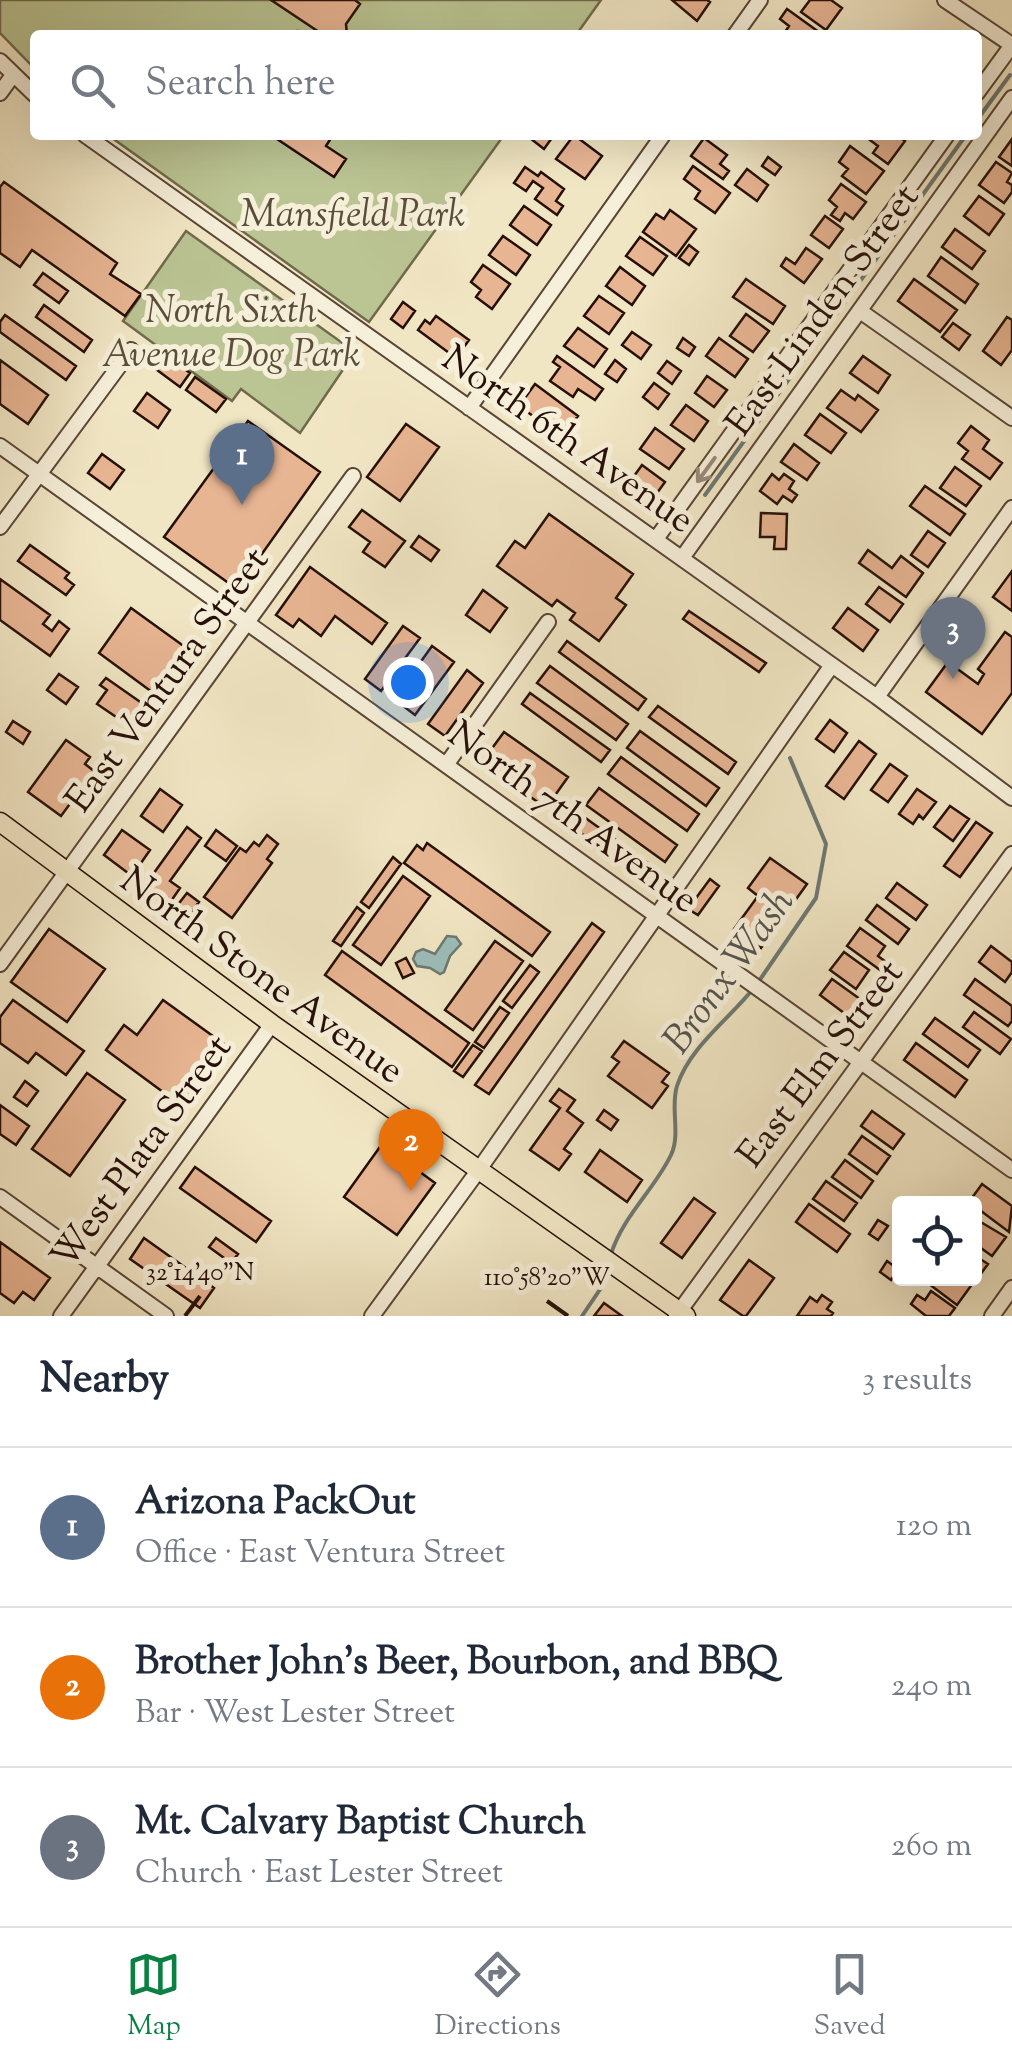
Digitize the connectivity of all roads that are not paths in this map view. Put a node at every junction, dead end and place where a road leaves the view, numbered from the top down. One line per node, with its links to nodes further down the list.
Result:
1 (760, 0): 3 (street)
2 (945, 0): 4 (street)
3 (739, 30)
4 (1012, 45): 7 (street)
5 (0, 60): 6 (street)
6 (13, 75): 8 (street); 9 (street)
7 (982, 87)
8 (30, 90)
9 (0, 93)
10 (1012, 98): 14 (street, East Linden Street)
11 (92, 140): 16 (street, North 6th Avenue)
12 (659, 140): 16 (street)
13 (943, 140): 23 (street, East Linden Street, one-way to 23)
14 (860, 311): 17 (street); 24 (street, East Linden Street)
15 (132, 350): 19 (street)
16 (469, 408): 23 (street, North 6th Avenue)
17 (1012, 418)
18 (0, 446): 19 (street, North 7th Avenue)
19 (39, 474): 22 (street); 25 (street, North 7th Avenue)
20 (352, 476): 25 (street, East Ventura Street)
21 (1012, 508): 28 (street)
22 (0, 527)
23 (656, 539): 24 (street, North 6th Avenue)
24 (682, 558): 27 (street, North 6th Avenue)
25 (246, 622): 29 (street, North 7th Avenue); 33 (street, East Ventura Street)
26 (548, 622): 29 (street)
27 (832, 665): 28 (street, North 6th Avenue); 34 (street)
28 (877, 696): 30 (street, North 6th Avenue)
29 (446, 765): 34 (street, North 7th Avenue)
30 (1012, 798)
31 (0, 822): 33 (main road, North Stone Avenue)
32 (1012, 854): 37 (street, East Elm Street)
33 (67, 871): 35 (street, East Ventura Street); 36 (main road, North Stone Avenue)
34 (657, 916): 37 (street, North 7th Avenue); 38 (street)
35 (0, 964)
36 (272, 1024): 38 (main road, North Stone Avenue); 41 (street, West Plata Street)
37 (860, 1064): 39 (street, North 7th Avenue); 43 (street, East Elm Street)
38 (478, 1170): 43 (main road, North Stone Avenue); 46 (street)
39 (1012, 1170)
40 (0, 1198): 41 (street)
41 (96, 1267): 44 (street, West Plata Street); 45 (street)
42 (1012, 1288): 47 (street)
43 (680, 1315)
44 (61, 1316)
45 (166, 1316)
46 (372, 1316)
47 (992, 1316)

